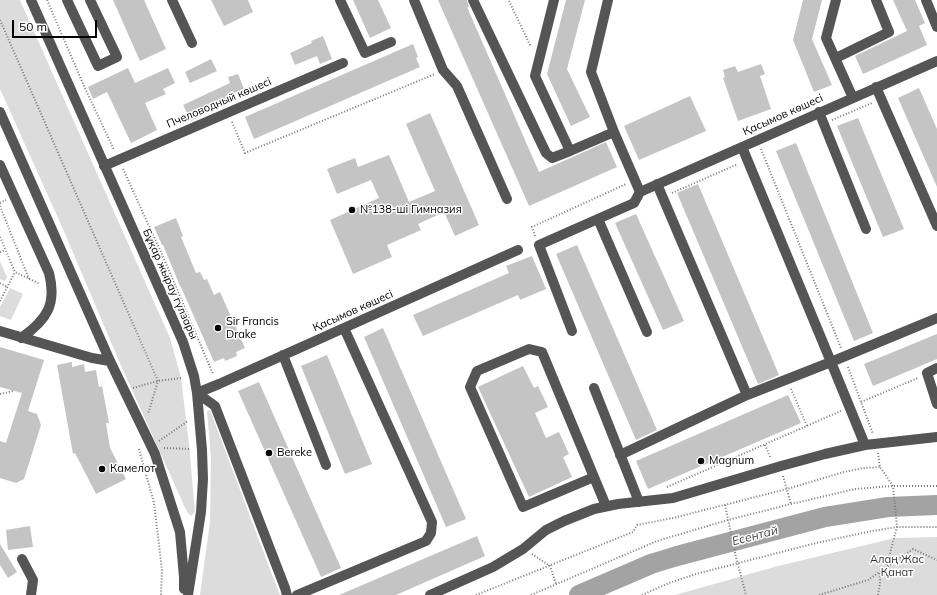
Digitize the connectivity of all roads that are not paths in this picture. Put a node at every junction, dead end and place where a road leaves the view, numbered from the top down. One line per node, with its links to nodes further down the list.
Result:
1 (31, 0): 29 (street, Бұқар жырау гүлзары)
2 (67, 0): 3 (street)
3 (90, 0)
4 (172, 0): 17 (street)
5 (340, 0): 16 (street)
6 (414, 0): 32 (street)
7 (473, 0): 14 (street)
8 (483, 0): 14 (street)
9 (554, 0): 27 (street)
10 (608, 0): 25 (street)
11 (836, 0): 18 (street)
12 (876, 0): 18 (street)
13 (926, 0): 15 (street)
14 (480, 13): 27 (street)
15 (937, 27)
16 (391, 42)
17 (192, 43)
18 (836, 58): 22 (street)
19 (937, 61): 21 (street, Қасымов көшесі)
20 (343, 63): 29 (street, Пчеловодный көшесі)
21 (876, 87): 22 (street, Қасымов көшесі); 34 (street)
22 (853, 98): 23 (street, Қасымов көшесі)
23 (819, 112): 26 (street, Қасымов көшесі); 35 (street)
24 (0, 114): 44 (street)
25 (614, 132): 27 (street); 31 (street)
26 (742, 147): 30 (street, Қасымов көшесі); 45 (street)
27 (570, 151)
28 (0, 165): 42 (street)
29 (104, 166): 48 (street, Бұқар жырау гүлзары)
30 (657, 184): 31 (street, Қасымов көшесі); 49 (street)
31 (640, 192): 33 (street)
32 (507, 199)
33 (598, 219): 40 (street); 41 (street)
34 (937, 226)
35 (866, 229)
36 (518, 250): 38 (street, Қасымов көшесі)
37 (937, 318): 45 (street)
38 (344, 328): 43 (street, Қасымов көшесі); 65 (street)
39 (0, 331): 42 (street)
40 (572, 331)
41 (647, 332)
42 (21, 338): 44 (street)
43 (283, 355): 48 (street, Қасымов көшесі); 54 (street)
44 (110, 361): 58 (street)
45 (832, 362): 49 (street); 52 (street)
46 (932, 370): 50 (street)
47 (594, 388): 53 (street)
48 (197, 393): 59 (street, Бұқар жырау гүлзары); 64 (street)
49 (747, 395): 53 (street)
50 (937, 404)
51 (937, 437): 52 (street)
52 (865, 445): 56 (street)
53 (620, 455): 56 (street)
54 (326, 465)
55 (594, 477): 55 (street); 57 (street)
56 (638, 502): 57 (street)
57 (606, 506): 66 (street)
58 (180, 532): 59 (street); 62 (street)
59 (198, 533): 63 (street, Бұқар жырау гүлзары)
60 (22, 559): 61 (street)
61 (31, 595)
62 (183, 595)
63 (188, 595)
64 (287, 595)
65 (297, 595)
66 (430, 595)

